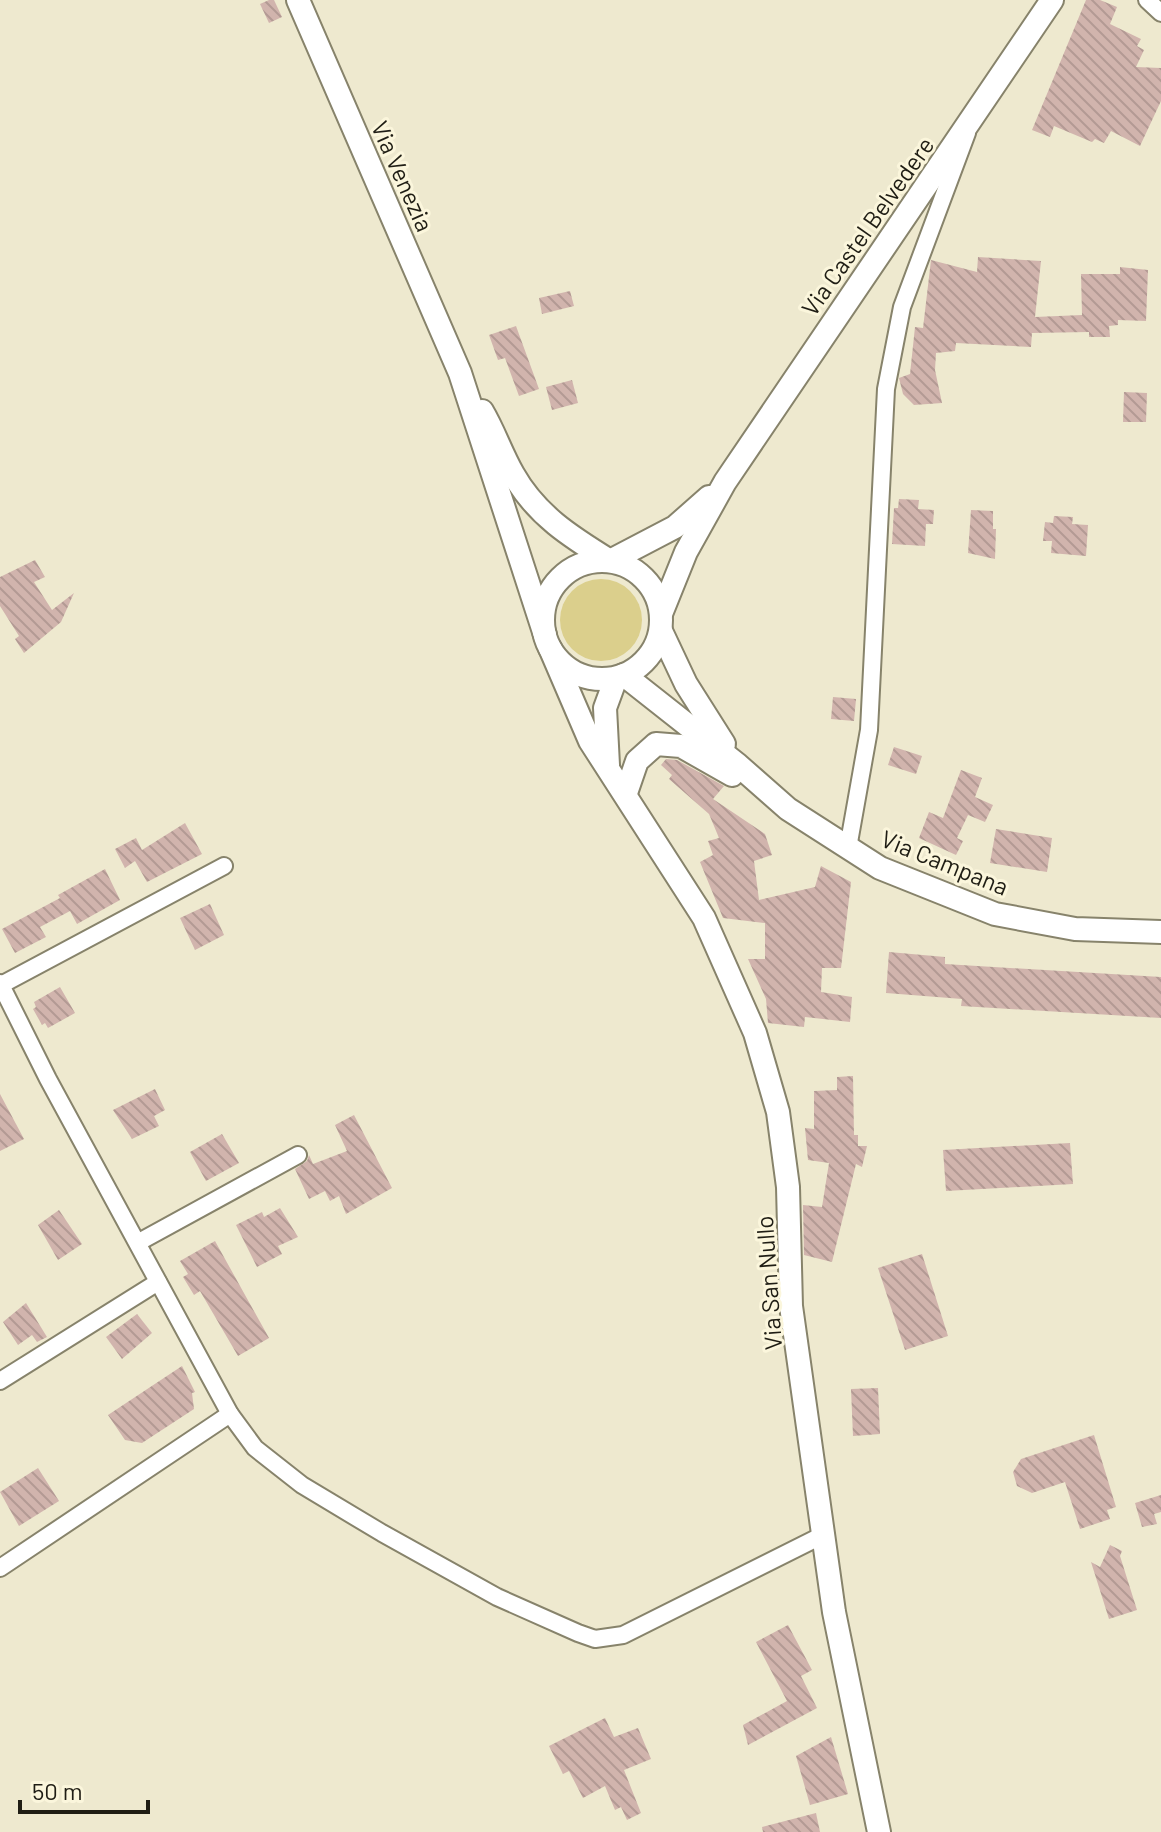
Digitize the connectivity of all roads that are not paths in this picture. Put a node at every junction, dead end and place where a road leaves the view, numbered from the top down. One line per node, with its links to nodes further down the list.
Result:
1 (298, 0): 6 (main road, Via Venezia)
2 (1052, 0): 5 (main road, Via Castel Belvedere)
3 (1147, 0): 4 (street)
4 (1161, 13)
5 (970, 124): 7 (main road, Via Castel Belvedere); 16 (street)
6 (460, 373): 8 (main road, Via Venezia); 10 (main road, Via Venezia)
7 (725, 482): 8 (main road); 9 (main road)
8 (610, 561): 9 (main road, Via Campana); 10 (main road)
9 (661, 623): 11 (main road); 12 (main road, Via Campana)
10 (548, 641): 11 (main road, Via Campana); 13 (main road, Via San Nullo)
11 (620, 676): 12 (main road, Via Campana); 13 (main road, Via San Nullo)
12 (738, 765): 15 (main road, Via Campana)
13 (609, 767): 14 (main road, Via San Nullo)
14 (626, 793): 15 (main road); 25 (main road, Via San Nullo)
15 (788, 809): 16 (main road, Via Campana)
16 (848, 848): 18 (main road, Via Campana)
17 (224, 866): 19 (street)
18 (1161, 932)
19 (0, 984): 21 (street)
20 (298, 1155): 21 (street)
21 (139, 1242): 22 (street)
22 (158, 1282): 23 (street); 24 (street)
23 (0, 1381)
24 (230, 1414): 25 (street); 26 (street)
25 (823, 1535): 27 (main road, Via San Nullo)
26 (0, 1568)
27 (879, 1832)

